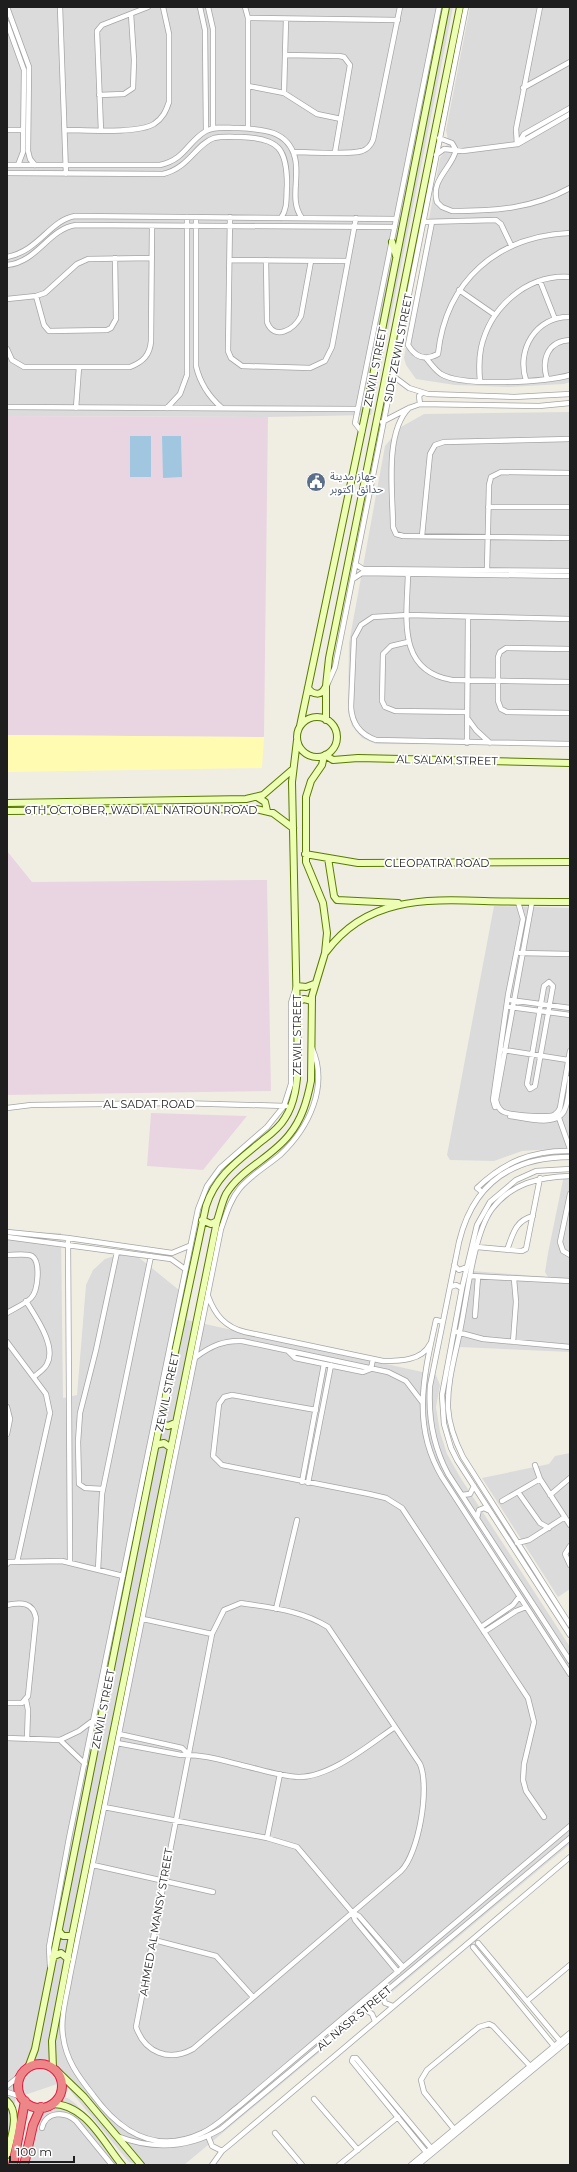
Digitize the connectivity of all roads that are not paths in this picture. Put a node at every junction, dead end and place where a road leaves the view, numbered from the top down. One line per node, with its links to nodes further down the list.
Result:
1 (7, 7): 43 (street)
2 (60, 7): 32 (street)
3 (148, 7): 14 (street)
4 (163, 7): 33 (street)
5 (200, 7): 34 (street)
6 (208, 7): 28 (street)
7 (245, 7): 15 (street)
8 (400, 7): 17 (street)
9 (439, 7): 54 (street)
10 (446, 7): 67 (main road, ZEWIL STREET)
11 (460, 7): 74 (main road, ZEWIL STREET)
12 (466, 7): 35 (street, SIDE ZEWIL STREET)
13 (540, 7): 22 (street)
14 (130, 14): 24 (street); 24 (street)
15 (248, 18): 16 (street); 21 (street)
16 (286, 18): 17 (street); 19 (street)
17 (398, 20): 39 (street)
18 (7, 25): 31 (street)
19 (285, 55): 23 (street); 27 (street)
20 (570, 62): 22 (street)
21 (248, 86): 23 (street); 29 (street)
22 (524, 88): 36 (street)
23 (284, 93): 27 (street)
24 (99, 95): 33 (street)
25 (570, 108): 36 (street)
26 (570, 114): 36 (street)
27 (341, 119): 39 (street)
28 (213, 128): 29 (street); 34 (street)
29 (248, 128): 38 (street)
30 (7, 130): 31 (street)
31 (23, 130): 42 (street)
32 (65, 130): 33 (street); 44 (street)
33 (101, 131)
34 (206, 131): 44 (street)
35 (439, 138): 37 (street); 40 (street, SIDE ZEWIL STREET)
36 (518, 144): 37 (street)
37 (456, 150): 40 (street); 47 (street)
38 (293, 152): 39 (street); 52 (street)
39 (335, 152)
40 (435, 156): 55 (street, SIDE ZEWIL STREET)
41 (7, 165): 42 (street)
42 (18, 165): 43 (street)
43 (35, 165): 44 (street)
44 (66, 165): 46 (street)
45 (7, 173): 46 (street)
46 (66, 174): 51 (street)
47 (570, 188)
48 (187, 217): 49 (street); 58 (street); 66 (street)
49 (196, 217): 50 (street); 59 (street)
50 (230, 217): 51 (street); 60 (street)
51 (281, 218): 52 (street)
52 (302, 218): 53 (street)
53 (356, 218): 54 (street); 61 (street)
54 (396, 219): 62 (street)
55 (423, 222): 56 (street); 74 (street, SIDE ZEWIL STREET)
56 (432, 222): 65 (street); 90 (street)
57 (152, 226): 58 (street); 69 (street); 75 (street)
58 (187, 226): 59 (street); 103 (street)
59 (196, 226): 60 (street); 104 (street)
60 (230, 226): 61 (street); 70 (street)
61 (355, 227): 62 (street); 73 (street)
62 (394, 227): 64 (street)
63 (570, 233): 65 (street)
64 (392, 242): 67 (main road); 106 (street)
65 (511, 245): 80 (street)
66 (7, 257)
67 (397, 257): 78 (main road, ZEWIL STREET)
68 (115, 258): 69 (street); 81 (street); 81 (street)
69 (152, 258): 91 (street)
70 (230, 260): 71 (street); 73 (street)
71 (266, 260): 72 (street); 72 (street)
72 (311, 260): 73 (street)
73 (348, 261)
74 (411, 264): 79 (main road, ZEWIL STREET); 93 (street, SIDE ZEWIL STREET)
75 (7, 266)
76 (570, 277): 77 (street)
77 (540, 281): 85 (street); 87 (street)
78 (391, 285): 79 (main road); 83 (main road, ZEWIL STREET)
79 (403, 286): 84 (main road, ZEWIL STREET)
80 (459, 290): 85 (street); 90 (street)
81 (36, 296): 82 (street)
82 (7, 299)
83 (388, 302): 84 (main road); 109 (main road, ZEWIL STREET)
84 (400, 302): 108 (main road, ZEWIL STREET)
85 (495, 315): 96 (street)
86 (570, 317): 87 (street)
87 (555, 319): 95 (street)
88 (570, 340): 94 (street)
89 (7, 349): 91 (street)
90 (426, 358): 96 (street)
91 (79, 367): 102 (street)
92 (570, 375): 94 (street)
93 (393, 376): 97 (street); 107 (street, SIDE ZEWIL STREET)
94 (547, 379): 95 (street)
95 (526, 380): 96 (street)
96 (480, 381)
97 (422, 393): 98 (street); 100 (street)
98 (570, 394)
99 (570, 403): 100 (street)
100 (420, 404): 105 (street)
101 (7, 407): 102 (street)
102 (76, 408): 103 (street)
103 (167, 408): 104 (street)
104 (222, 408): 106 (street)
105 (409, 408): 107 (street); 116 (street)
106 (358, 409): 109 (street)
107 (383, 421): 108 (street); 113 (street, SIDE ZEWIL STREET)
108 (375, 425): 112 (main road, ZEWIL STREET)
109 (362, 432): 136 (main road, ZEWIL STREET)
110 (570, 438): 116 (street)
111 (570, 473): 114 (street)
112 (363, 490): 113 (main road); 135 (main road, ZEWIL STREET)
113 (371, 491): 119 (street, SIDE ZEWIL STREET)
114 (488, 507): 115 (street); 117 (street)
115 (570, 507)
116 (422, 536): 117 (street)
117 (488, 537): 118 (street); 120 (street)
118 (570, 538)
119 (355, 564): 122 (street); 126 (street, SIDE ZEWIL STREET)
120 (487, 570): 122 (street); 123 (street)
121 (570, 571): 123 (street)
122 (448, 572): 123 (street); 124 (street)
123 (510, 573): 125 (street)
124 (408, 574): 126 (street); 127 (street)
125 (570, 576)
126 (353, 579): 135 (street, SIDE ZEWIL STREET)
127 (408, 615): 128 (street); 130 (street); 142 (street)
128 (468, 618): 129 (street); 132 (street)
129 (570, 619)
130 (408, 642): 132 (street); 138 (street)
131 (570, 649): 133 (street)
132 (468, 680): 133 (street); 138 (street)
133 (498, 681): 134 (street); 137 (street)
134 (570, 682)
135 (326, 686): 136 (main road); 139 (main road, ZEWIL STREET)
136 (308, 688): 140 (main road, ZEWIL STREET)
137 (570, 714)
138 (467, 715): 142 (street); 143 (street)
139 (326, 720): 140 (main road); 145 (main road)
140 (300, 726): 141 (main road)
141 (297, 740): 145 (main road); 147 (main road, ZEWIL STREET)
142 (467, 743): 143 (street)
143 (490, 743): 144 (street)
144 (570, 744)
145 (325, 755): 146 (main road, AL SALAM STREET); 149 (main road, ZEWIL STREET)
146 (570, 763)
147 (292, 770): 148 (main road, 6TH OCTOBER, WADI AL NATROUN ROAD); 150 (main road, ZEWIL STREET)
148 (257, 797): 151 (main road, 6TH OCTOBER, WADI AL NATROUN ROAD); 153 (main road)
149 (306, 797): 150 (main road); 155 (main road, ZEWIL STREET)
150 (293, 798): 154 (main road, ZEWIL STREET)
151 (7, 803)
152 (7, 811): 153 (main road, 6TH OCTOBER, WADI AL NATROUN ROAD)
153 (267, 811): 154 (main road, 6TH OCTOBER, WADI AL NATROUN ROAD)
154 (293, 828): 166 (main road, ZEWIL STREET)
155 (305, 854): 156 (main road, CLEOPATRA ROAD); 162 (main road, ZEWIL STREET)
156 (328, 858): 157 (main road, CLEOPATRA ROAD); 161 (main road)
157 (570, 862)
158 (518, 902): 159 (main road); 161 (main road); 163 (street)
159 (532, 902): 160 (main road); 163 (street)
160 (570, 902)
161 (401, 904): 162 (main road)
162 (325, 953): 165 (main road, ZEWIL STREET)
163 (519, 953): 164 (street); 167 (street)
164 (570, 954)
165 (314, 984): 166 (main road); 168 (main road, ZEWIL STREET)
166 (297, 986): 169 (main road, ZEWIL STREET); 188 (street)
167 (510, 1000): 170 (street); 171 (street)
168 (312, 1001): 169 (main road); 178 (main road, ZEWIL STREET)
169 (297, 1002): 189 (main road, ZEWIL STREET)
170 (541, 1004): 172 (street); 172 (street); 174 (street)
171 (509, 1006): 174 (street); 177 (street)
172 (550, 1006): 173 (street); 175 (street)
173 (570, 1008)
174 (540, 1011): 175 (street); 181 (street)
175 (549, 1012): 176 (street); 182 (street)
176 (570, 1015)
177 (505, 1034): 179 (street); 184 (street)
178 (311, 1047): 193 (main road, ZEWIL STREET); 195 (street)
179 (504, 1050): 181 (street); 184 (street)
180 (570, 1052): 183 (street)
181 (532, 1054): 182 (street); 182 (street)
182 (540, 1056): 183 (street)
183 (568, 1060): 185 (street)
184 (501, 1062): 192 (street)
185 (568, 1081): 186 (street); 187 (street)
186 (562, 1102): 187 (street); 191 (street)
187 (567, 1103): 191 (street)
188 (284, 1106): 189 (street, AL SADAT ROAD); 190 (street, AL SADAT ROAD); 197 (street)
189 (291, 1106): 198 (main road, ZEWIL STREET)
190 (7, 1108)
191 (563, 1109): 192 (street)
192 (555, 1118): 194 (street)
193 (273, 1150): 195 (main road); 207 (main road, ZEWIL STREET)
194 (570, 1150): 202 (street)
195 (279, 1156): 208 (street)
196 (570, 1157): 202 (street)
197 (227, 1160): 198 (main road); 204 (street)
198 (231, 1165): 204 (main road, ZEWIL STREET)
199 (570, 1169): 225 (street)
200 (570, 1176): 201 (street)
201 (540, 1178): 205 (street); 216 (street)
202 (482, 1192): 224 (street)
203 (570, 1194): 221 (street)
204 (205, 1198): 206 (main road, ZEWIL STREET); 215 (street)
205 (533, 1216): 217 (street); 217 (street)
206 (202, 1220): 207 (main road); 212 (main road, ZEWIL STREET)
207 (217, 1220): 208 (main road, ZEWIL STREET)
208 (218, 1229): 213 (main road, ZEWIL STREET); 233 (street)
209 (7, 1232): 211 (street)
210 (7, 1237): 214 (street)
211 (68, 1238): 214 (street); 219 (street)
212 (199, 1239): 213 (main road); 259 (main road, ZEWIL STREET)
213 (212, 1240): 253 (main road, ZEWIL STREET)
214 (68, 1245): 218 (street); 295 (street)
215 (189, 1246): 219 (street); 226 (street)
216 (477, 1247): 217 (street); 227 (street)
217 (507, 1250)
218 (117, 1252): 222 (street); 273 (street)
219 (172, 1253): 223 (street)
220 (7, 1255): 234 (street)
221 (570, 1255)
222 (151, 1256): 223 (street); 273 (street)
223 (170, 1259): 226 (street)
224 (454, 1264): 225 (street); 231 (street)
225 (467, 1266): 232 (street)
226 (185, 1269): 279 (street)
227 (471, 1276): 228 (street); 240 (street)
228 (478, 1277): 229 (street); 236 (street)
229 (514, 1279): 230 (street); 244 (street)
230 (570, 1281)
231 (450, 1288): 232 (street); 237 (street)
232 (462, 1288): 239 (street)
233 (208, 1295): 238 (street); 247 (street)
234 (26, 1302): 235 (street); 252 (street)
235 (7, 1313)
236 (475, 1316)
237 (443, 1322): 242 (street); 263 (street)
238 (245, 1332): 241 (street); 248 (street)
239 (453, 1332): 240 (street); 272 (street)
240 (460, 1333): 244 (street); 287 (street)
241 (242, 1341): 246 (street); 247 (street)
242 (432, 1341): 248 (street); 255 (street)
243 (7, 1342): 252 (street)
244 (513, 1342): 245 (street)
245 (570, 1347)
246 (288, 1351): 249 (street); 251 (street)
247 (196, 1357): 254 (street)
248 (373, 1359): 251 (street)
249 (324, 1364): 250 (street); 257 (street)
250 (331, 1365): 251 (street); 271 (street)
251 (371, 1369): 255 (street)
252 (34, 1377): 294 (street)
253 (184, 1378): 254 (main road); 260 (main road, ZEWIL STREET)
254 (191, 1380): 267 (street)
255 (422, 1402): 265 (street)
256 (7, 1408): 258 (street)
257 (316, 1410): 270 (street); 270 (street)
258 (8, 1419): 261 (street)
259 (160, 1423): 260 (main road); 262 (main road, ZEWIL STREET)
260 (176, 1423): 264 (main road, ZEWIL STREET)
261 (7, 1434)
262 (156, 1445): 264 (main road); 279 (main road, ZEWIL STREET)
263 (436, 1447): 265 (street); 276 (street)
264 (171, 1448): 267 (main road, ZEWIL STREET)
265 (429, 1450): 292 (street)
266 (535, 1465): 269 (street)
267 (168, 1473): 303 (street); 311 (main road, ZEWIL STREET)
268 (570, 1478): 275 (street)
269 (540, 1479): 274 (street); 275 (street)
270 (302, 1482): 271 (street)
271 (308, 1483): 305 (street)
272 (474, 1486): 276 (street); 278 (street)
273 (103, 1489): 297 (street)
274 (518, 1492): 277 (street); 283 (street)
275 (550, 1495): 280 (street)
276 (462, 1496): 281 (street)
277 (502, 1501)
278 (489, 1511): 281 (street); 288 (street)
279 (139, 1512): 298 (street); 309 (main road, ZEWIL STREET)
280 (565, 1517): 284 (street); 285 (street)
281 (476, 1518): 291 (street)
282 (297, 1520): 302 (street)
283 (540, 1523): 285 (street); 286 (street)
284 (570, 1525)
285 (549, 1528): 286 (street)
286 (540, 1534): 289 (street)
287 (512, 1535): 288 (street); 289 (street)
288 (507, 1538): 308 (street)
289 (517, 1543): 304 (street)
290 (570, 1546): 296 (street)
291 (501, 1556): 292 (street); 310 (street)
292 (495, 1560): 299 (street)
293 (8, 1562): 294 (street)
294 (17, 1562): 295 (street)
295 (70, 1562): 297 (street)
296 (570, 1565)
297 (98, 1570): 298 (street)
298 (123, 1576): 309 (street)
299 (519, 1597): 301 (street); 305 (street)
300 (7, 1605): 313 (street)
301 (526, 1607): 306 (street); 312 (street)
302 (276, 1609): 307 (street, AHMED AL MANSY STREET); 316 (street, AHMED AL MANSY STREET)
303 (143, 1619): 307 (street); 311 (street)
304 (570, 1625)
305 (480, 1627): 306 (street)
306 (484, 1632): 327 (street)
307 (212, 1634): 322 (street, AHMED AL MANSY STREET)
308 (570, 1635)
309 (111, 1651): 315 (street); 333 (main road, ZEWIL STREET)
310 (570, 1661)
311 (130, 1662): 317 (street); 325 (main road, ZEWIL STREET)
312 (570, 1674)
313 (26, 1700): 314 (street); 319 (street)
314 (7, 1703)
315 (94, 1719): 320 (street); 323 (street)
316 (395, 1726): 324 (street); 340 (street, AHMED AL MANSY STREET)
317 (119, 1734): 321 (street); 322 (street)
318 (7, 1738): 319 (street)
319 (27, 1739): 320 (street)
320 (60, 1740): 323 (street)
321 (118, 1743): 322 (street); 325 (street)
322 (188, 1754): 324 (street); 328 (street, AHMED AL MANSY STREET)
323 (85, 1764): 330 (street)
324 (280, 1774): 331 (street)
325 (106, 1782): 326 (street); 342 (main road, ZEWIL STREET)
326 (104, 1807): 328 (street); 335 (street)
327 (544, 1816)
328 (175, 1821): 331 (street); 336 (street, AHMED AL MANSY STREET)
329 (570, 1826): 337 (street)
330 (69, 1838): 333 (main road); 351 (street)
331 (268, 1838): 340 (street)
332 (570, 1838): 338 (street, AL NASR STREET)
333 (77, 1839): 341 (main road, ZEWIL STREET)
334 (570, 1857): 359 (street, AL NASR STREET)
335 (93, 1865): 336 (street); 382 (street)
336 (164, 1880): 339 (street); 343 (street, AHMED AL MANSY STREET)
337 (502, 1884): 338 (street); 345 (street)
338 (507, 1890): 347 (street, AL NASR STREET)
339 (213, 1892)
340 (352, 1912): 352 (street); 353 (street); 357 (street, AHMED AL MANSY STREET)
341 (59, 1931): 342 (main road); 348 (main road, ZEWIL STREET)
342 (72, 1936): 349 (main road, ZEWIL STREET)
343 (154, 1940): 357 (street); 357 (street, AHMED AL MANSY STREET)
344 (478, 1943): 354 (street)
345 (429, 1946): 347 (street); 352 (street)
346 (473, 1947): 355 (street)
347 (434, 1952): 356 (street, AL NASR STREET)
348 (52, 1957): 349 (main road); 351 (main road, ZEWIL STREET)
349 (68, 1959): 371 (main road, ZEWIL STREET)
350 (570, 1965): 358 (street)
351 (50, 1966): 372 (main road, ZEWIL STREET)
352 (403, 1967): 353 (street)
353 (398, 1972): 367 (street)
354 (505, 1975): 355 (street); 358 (street)
355 (500, 1980): 363 (street)
356 (382, 1994): 359 (street); 360 (street, AL NASR STREET)
357 (253, 1998)
358 (527, 2002): 361 (street)
359 (393, 2006): 362 (street, AL NASR STREET)
360 (365, 2009): 362 (street); 369 (street, AL NASR STREET)
361 (542, 2019): 363 (street); 366 (street)
362 (375, 2021): 393 (street, AL NASR STREET)
363 (536, 2024): 368 (street)
364 (570, 2033): 366 (street)
365 (570, 2039): 379 (street)
366 (560, 2041): 368 (street)
367 (310, 2046): 369 (street); 382 (street)
368 (554, 2046): 370 (street)
369 (315, 2051): 390 (street, AL NASR STREET)
370 (530, 2066): 379 (street); 384 (street)
371 (54, 2069): 372 (highway); 378 (highway); 385 (main road)
372 (25, 2071): 373 (street); 375 (highway)
373 (7, 2086)
374 (7, 2092): 375 (street)
375 (23, 2099): 380 (highway); 396 (highway)
376 (314, 2099): 392 (street)
377 (7, 2101): 395 (main road)
378 (52, 2104): 380 (highway); 399 (main road)
379 (485, 2106): 384 (street); 405 (street)
380 (41, 2107): 397 (highway)
381 (398, 2117): 386 (street); 388 (street); 392 (street)
382 (118, 2124): 385 (main road)
383 (42, 2128): 398 (street)
384 (454, 2129): 391 (street)
385 (112, 2130): 389 (main road)
386 (416, 2130): 388 (street); 391 (street)
387 (275, 2133): 402 (street)
388 (412, 2134): 394 (street)
389 (117, 2136): 390 (street, AL NASR STREET); 400 (main road)
390 (208, 2136): 393 (street)
391 (431, 2148): 394 (street)
392 (358, 2150): 403 (street)
393 (222, 2151): 401 (street, AL NASR STREET)
394 (426, 2152): 404 (street)
395 (7, 2155)
396 (13, 2165)
397 (24, 2165)
398 (112, 2165)
399 (122, 2165)
400 (141, 2165)
401 (212, 2165)
402 (302, 2165)
403 (339, 2165)
404 (411, 2165)
405 (418, 2165)

